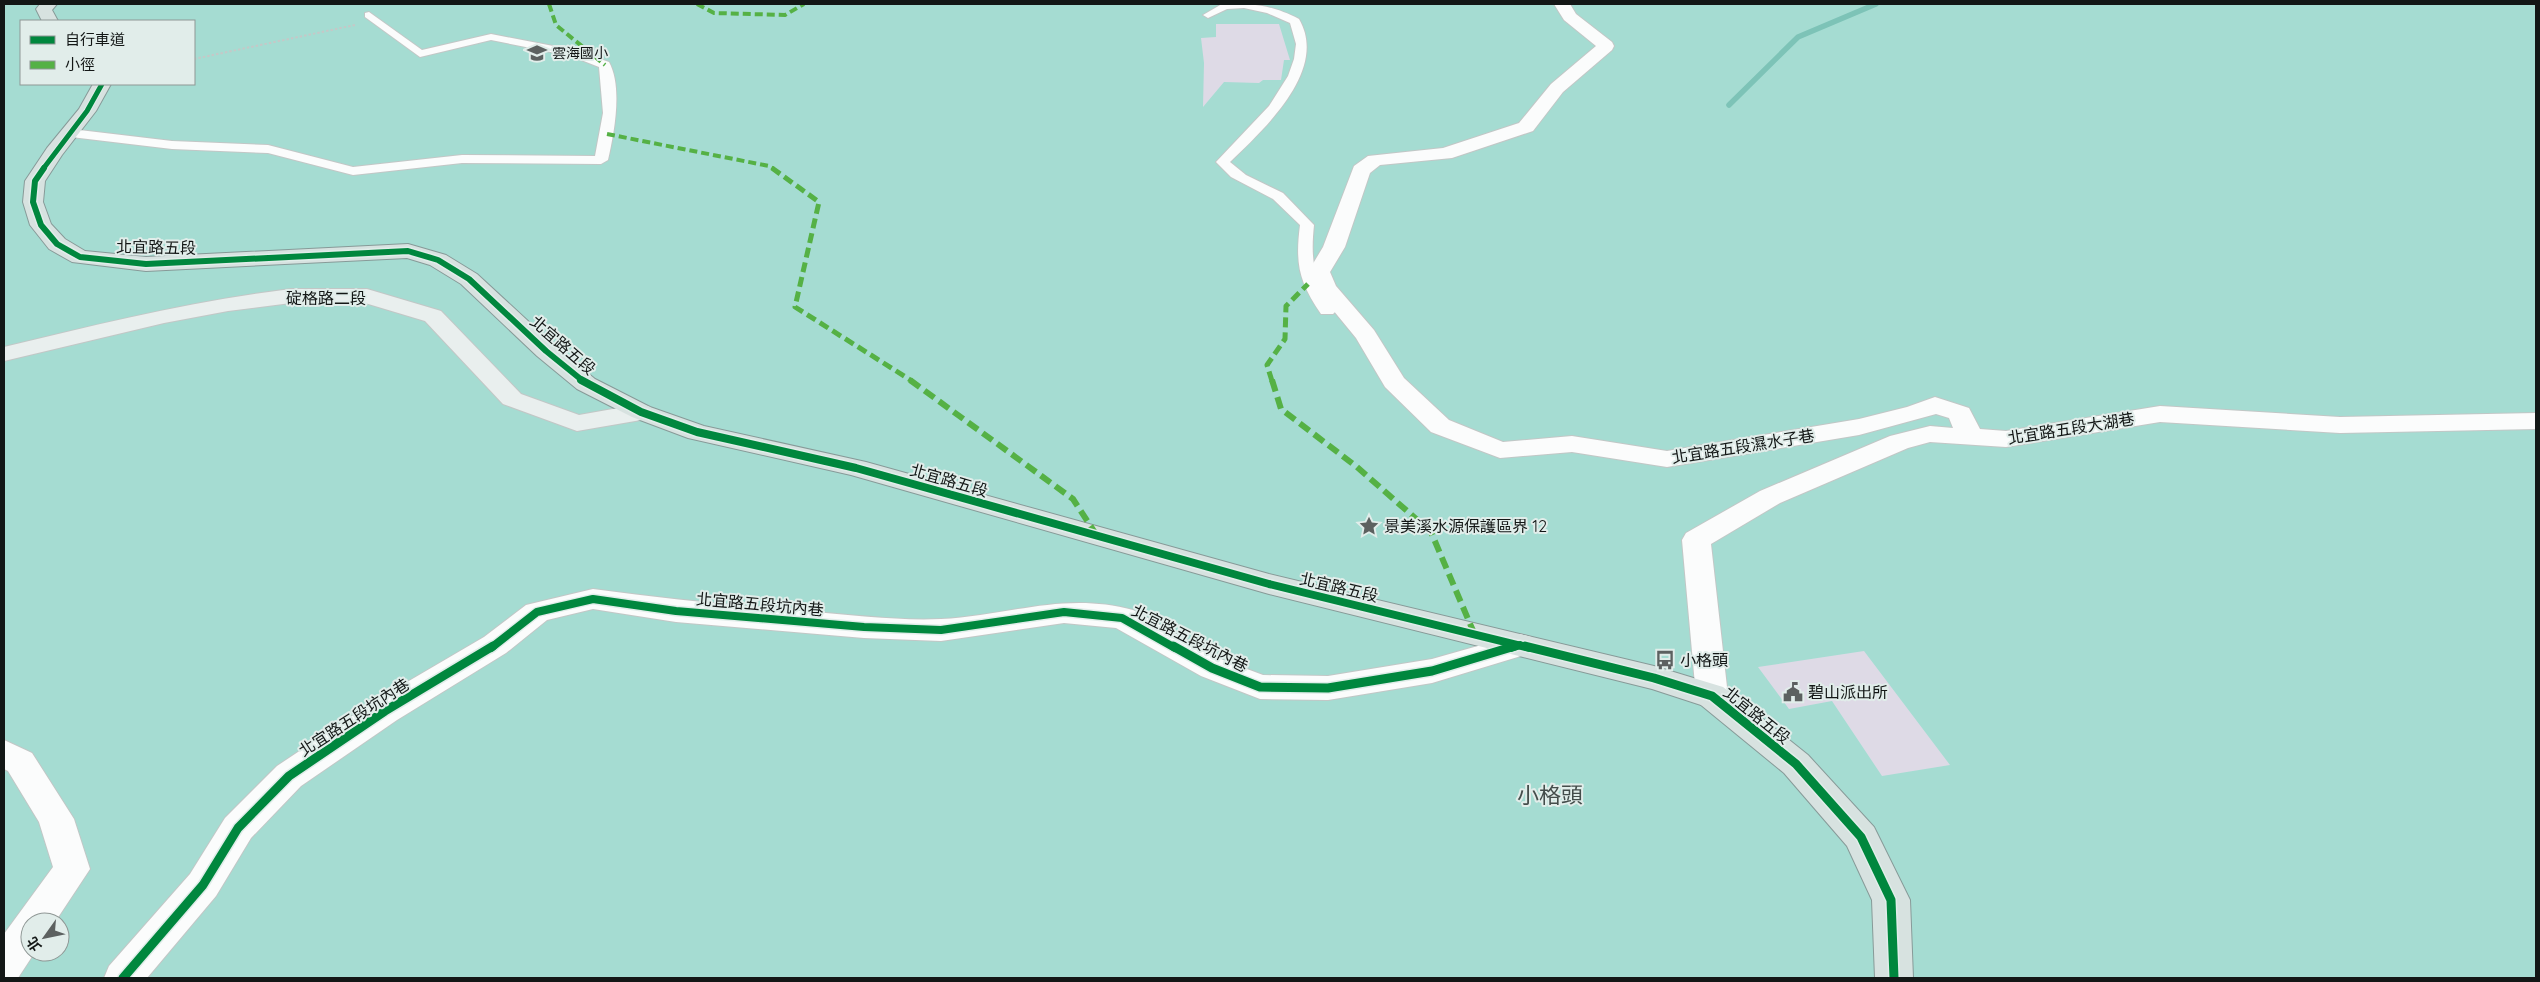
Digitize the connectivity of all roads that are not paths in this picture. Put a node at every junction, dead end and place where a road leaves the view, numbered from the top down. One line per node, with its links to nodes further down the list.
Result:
1 (49, 4): 5 (main road)
2 (1562, 4): 8 (street, 北宜路五段濕水子巷)
3 (1208, 14): 8 (lane)
4 (372, 18): 7 (lane)
5 (50, 20)
6 (101, 85): 7 (main road, 北宜路五段)
7 (71, 133): 10 (main road, 北宜路五段)
8 (1338, 301): 12 (street, 北宜路五段濕水子巷)
9 (4, 354): 10 (street, 碇格路二段)
10 (641, 412): 13 (main road, 北宜路五段)
11 (2536, 421): 12 (street, 北宜路五段大湖巷)
12 (1969, 435): 14 (street, 北宜路五段大湖巷)
13 (1520, 645): 14 (main road, 北宜路五段); 19 (street, 北宜路五段坑內巷)
14 (1712, 696): 20 (main road, 北宜路五段)
15 (4, 753): 16 (street)
16 (41, 912)
17 (20, 942): 18 (street)
18 (4, 966)
19 (123, 978)
20 (1894, 978)

